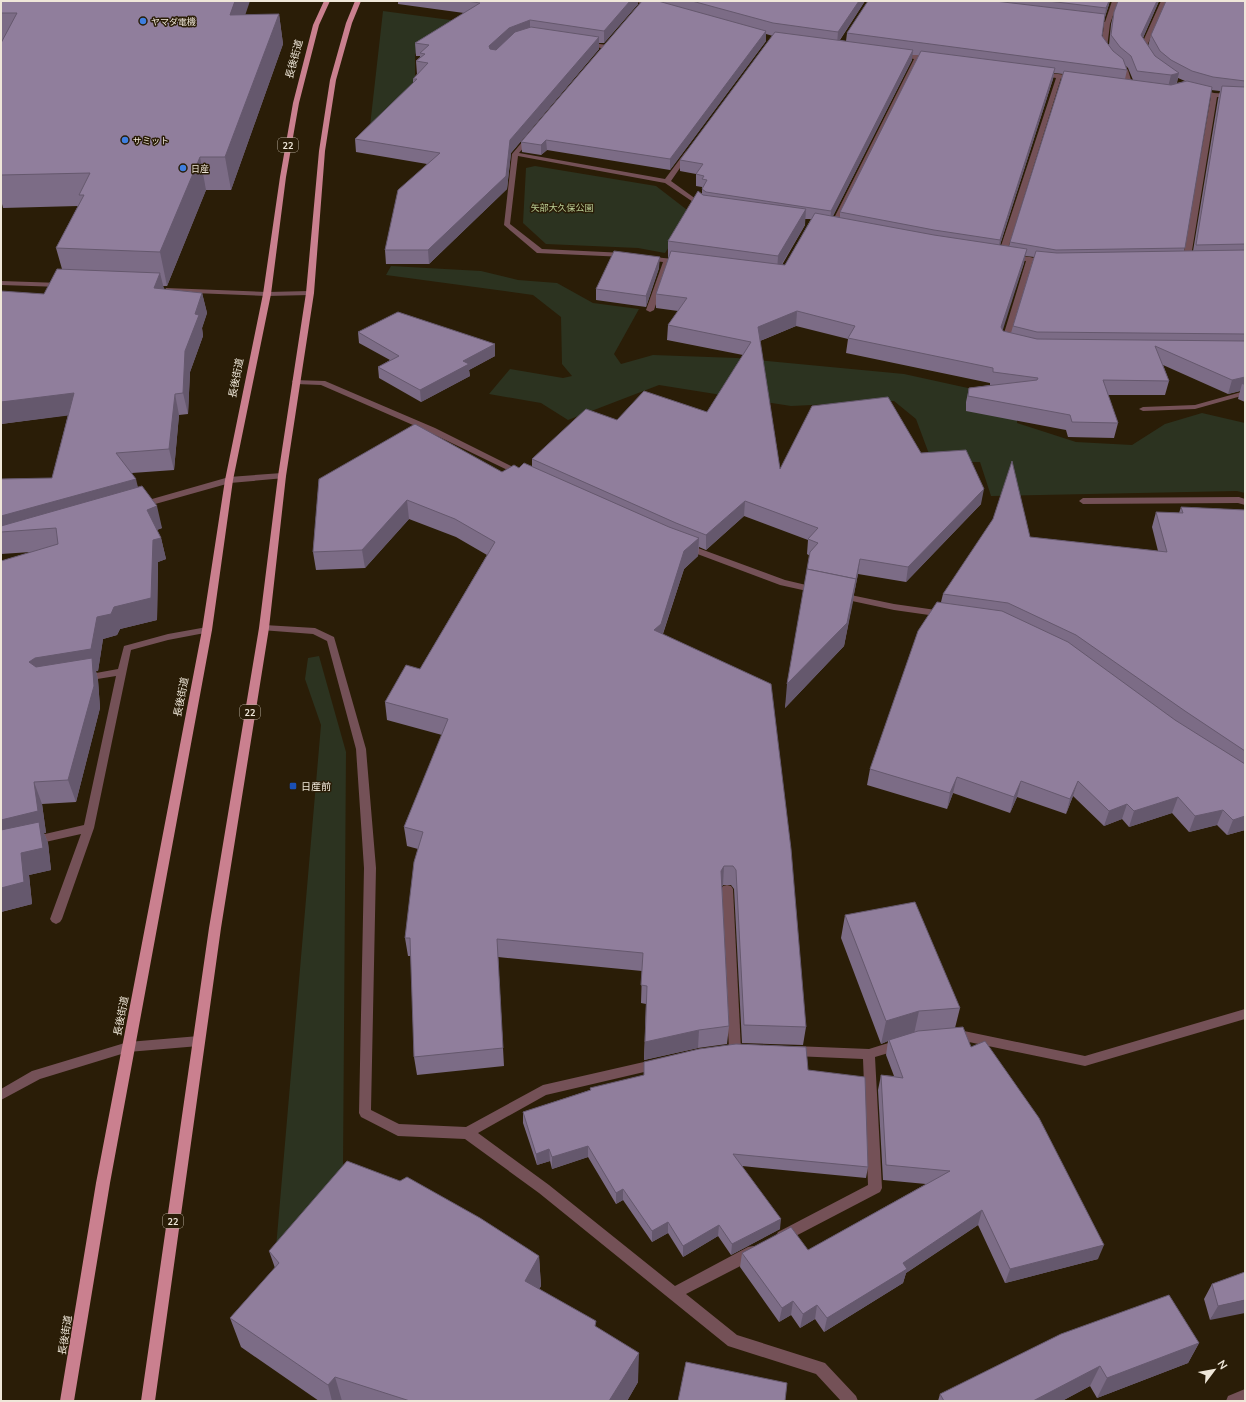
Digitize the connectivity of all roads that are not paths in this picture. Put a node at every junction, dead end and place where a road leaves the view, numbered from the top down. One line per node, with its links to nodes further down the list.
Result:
1 (327, 1): 45 (main road, 長後街道 / 22)
2 (358, 1): 44 (main road, 22)
3 (637, 1): 6 (street)
4 (1115, 1): 10 (street)
5 (1164, 1): 18 (street)
6 (644, 4): 7 (street); 8 (street)
7 (659, 8)
8 (639, 9)
9 (1084, 21): 10 (street)
10 (1108, 24): 23 (street)
11 (611, 42): 13 (street)
12 (576, 43): 13 (street)
13 (607, 47): 14 (street)
14 (602, 53)
15 (895, 54): 16 (street)
16 (918, 57): 17 (street); 33 (street)
17 (934, 60)
18 (1151, 60)
19 (1036, 73): 20 (street)
20 (1060, 76): 21 (street); 35 (street)
21 (1083, 79)
22 (1122, 85): 23 (street)
23 (1130, 86): 24 (street)
24 (1138, 87)
25 (1192, 89): 26 (street)
26 (1214, 95): 27 (street); 38 (street)
27 (1245, 97)
28 (535, 130): 30 (street)
29 (695, 144): 31 (street)
30 (515, 154): 31 (street); 36 (street)
31 (667, 181): 32 (street)
32 (711, 208)
33 (840, 227)
34 (994, 254): 35 (street)
35 (1002, 255): 37 (street)
36 (667, 260): 39 (street); 46 (street)
37 (1030, 260): 40 (street); 47 (street)
38 (1178, 263)
39 (690, 264)
40 (1054, 264)
41 (1, 283): 42 (street)
42 (71, 286)
43 (157, 290): 45 (street)
44 (310, 293): 45 (street); 48 (main road, 22)
45 (267, 294): 53 (main road, 長後街道 / 22)
46 (650, 310)
47 (1011, 344)
48 (296, 382): 51 (main road, 22); 52 (street)
49 (1245, 393): 50 (street)
50 (1143, 409)
51 (282, 476): 53 (street); 59 (main road, 22)
52 (532, 479)
53 (229, 480): 56 (street); 60 (main road, 長後街道 / 22)
54 (1083, 501): 55 (street)
55 (1245, 502)
56 (132, 507)
57 (680, 545): 58 (street)
58 (956, 616)
59 (264, 628): 69 (main road, 22); 77 (street)
60 (207, 630): 61 (street); 71 (main road, 長後街道 / 22)
61 (122, 672): 62 (street); 63 (street)
62 (72, 680)
63 (89, 828): 64 (street); 66 (street)
64 (23, 844)
65 (727, 889): 72 (street)
66 (56, 918)
67 (1245, 1014): 68 (street)
68 (943, 1038)
69 (199, 1041): 71 (street); 81 (main road, 22)
70 (907, 1043): 74 (street)
71 (128, 1047): 76 (street); 80 (main road, 長後街道 / 22)
72 (720, 1051)
73 (782, 1051): 74 (street)
74 (869, 1054): 78 (street)
75 (667, 1062): 77 (street)
76 (1, 1095)
77 (467, 1133): 78 (street)
78 (673, 1294): 82 (street)
79 (1245, 1396): 83 (street)
80 (68, 1401)
81 (148, 1401)
82 (851, 1401)
83 (1233, 1401)

